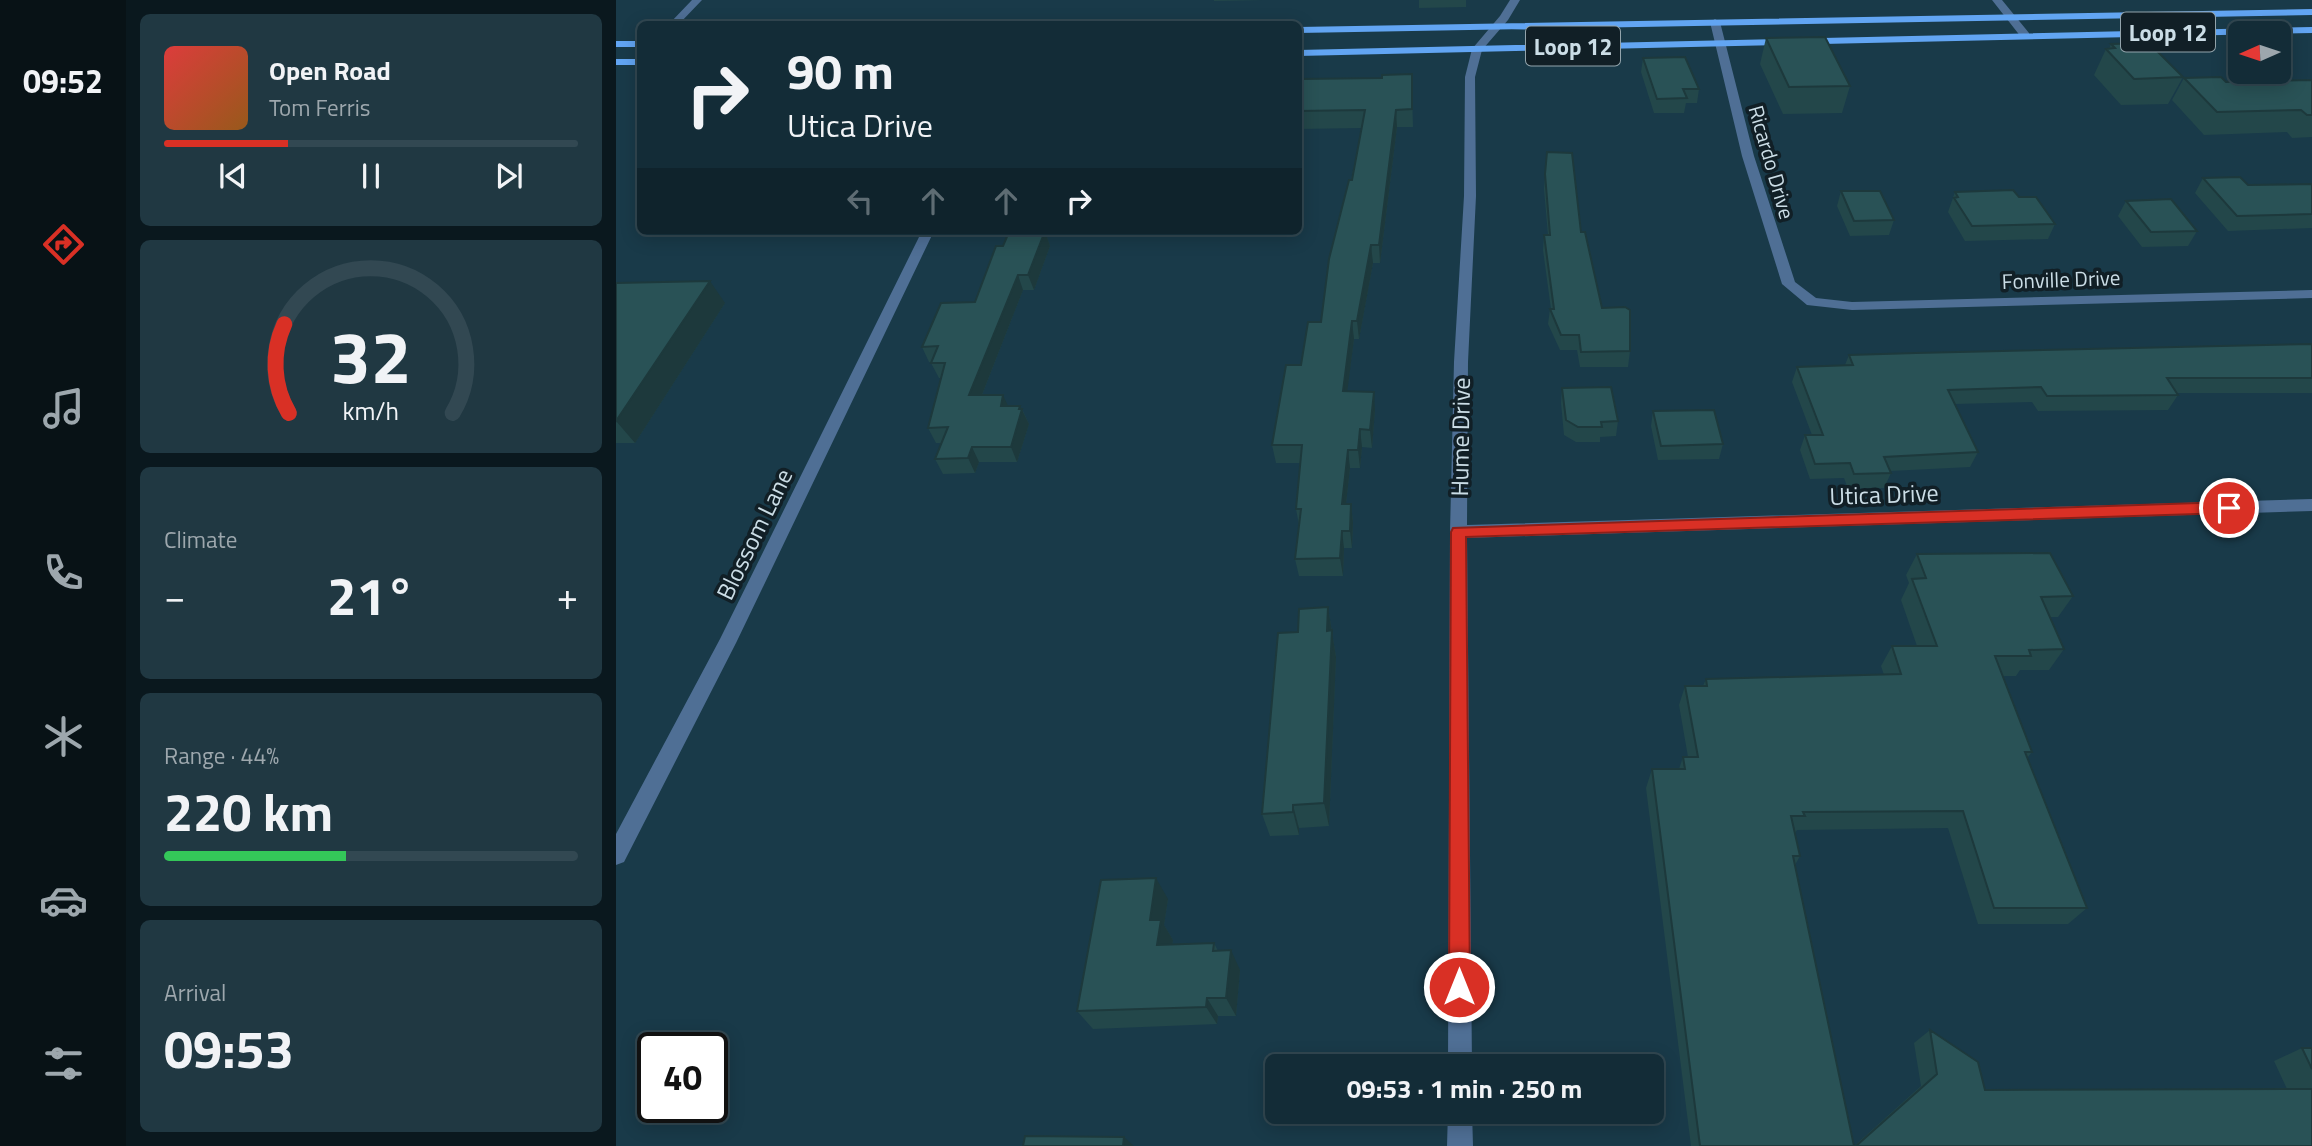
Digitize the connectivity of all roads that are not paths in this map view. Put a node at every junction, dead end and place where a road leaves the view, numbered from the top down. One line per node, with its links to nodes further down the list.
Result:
1 (697, 0): 6 (street)
2 (1515, 0): 8 (street)
3 (1997, 0): 5 (street)
4 (2312, 12): 5 (main road, Loop 12)
5 (2010, 16): 7 (main road, Loop 12); 11 (street)
6 (677, 21)
7 (1715, 22): 8 (main road, Loop 12); 12 (street, Ricardo Drive)
8 (1496, 27): 9 (main road, Loop 12); 15 (street, Hume Drive)
9 (1302, 30)
10 (2312, 30): 11 (main road, Loop 12)
11 (2025, 35): 12 (main road, Loop 12)
12 (1720, 42): 15 (main road, Loop 12); 21 (street, Ricardo Drive)
13 (616, 44): 14 (main road)
14 (637, 44)
15 (1477, 50): 16 (main road, Loop 12); 23 (street, Hume Drive)
16 (1302, 53)
17 (616, 62): 18 (main road)
18 (637, 62)
19 (926, 235): 24 (street, Blossom Lane)
20 (2312, 294): 21 (street, Fonville Drive)
21 (1811, 302)
22 (2312, 505): 23 (street, Utica Drive)
23 (1458, 532): 25 (street, Hume Drive)
24 (616, 855)
25 (1460, 1054)
26 (1460, 1124): 27 (street)
27 (1460, 1146)

